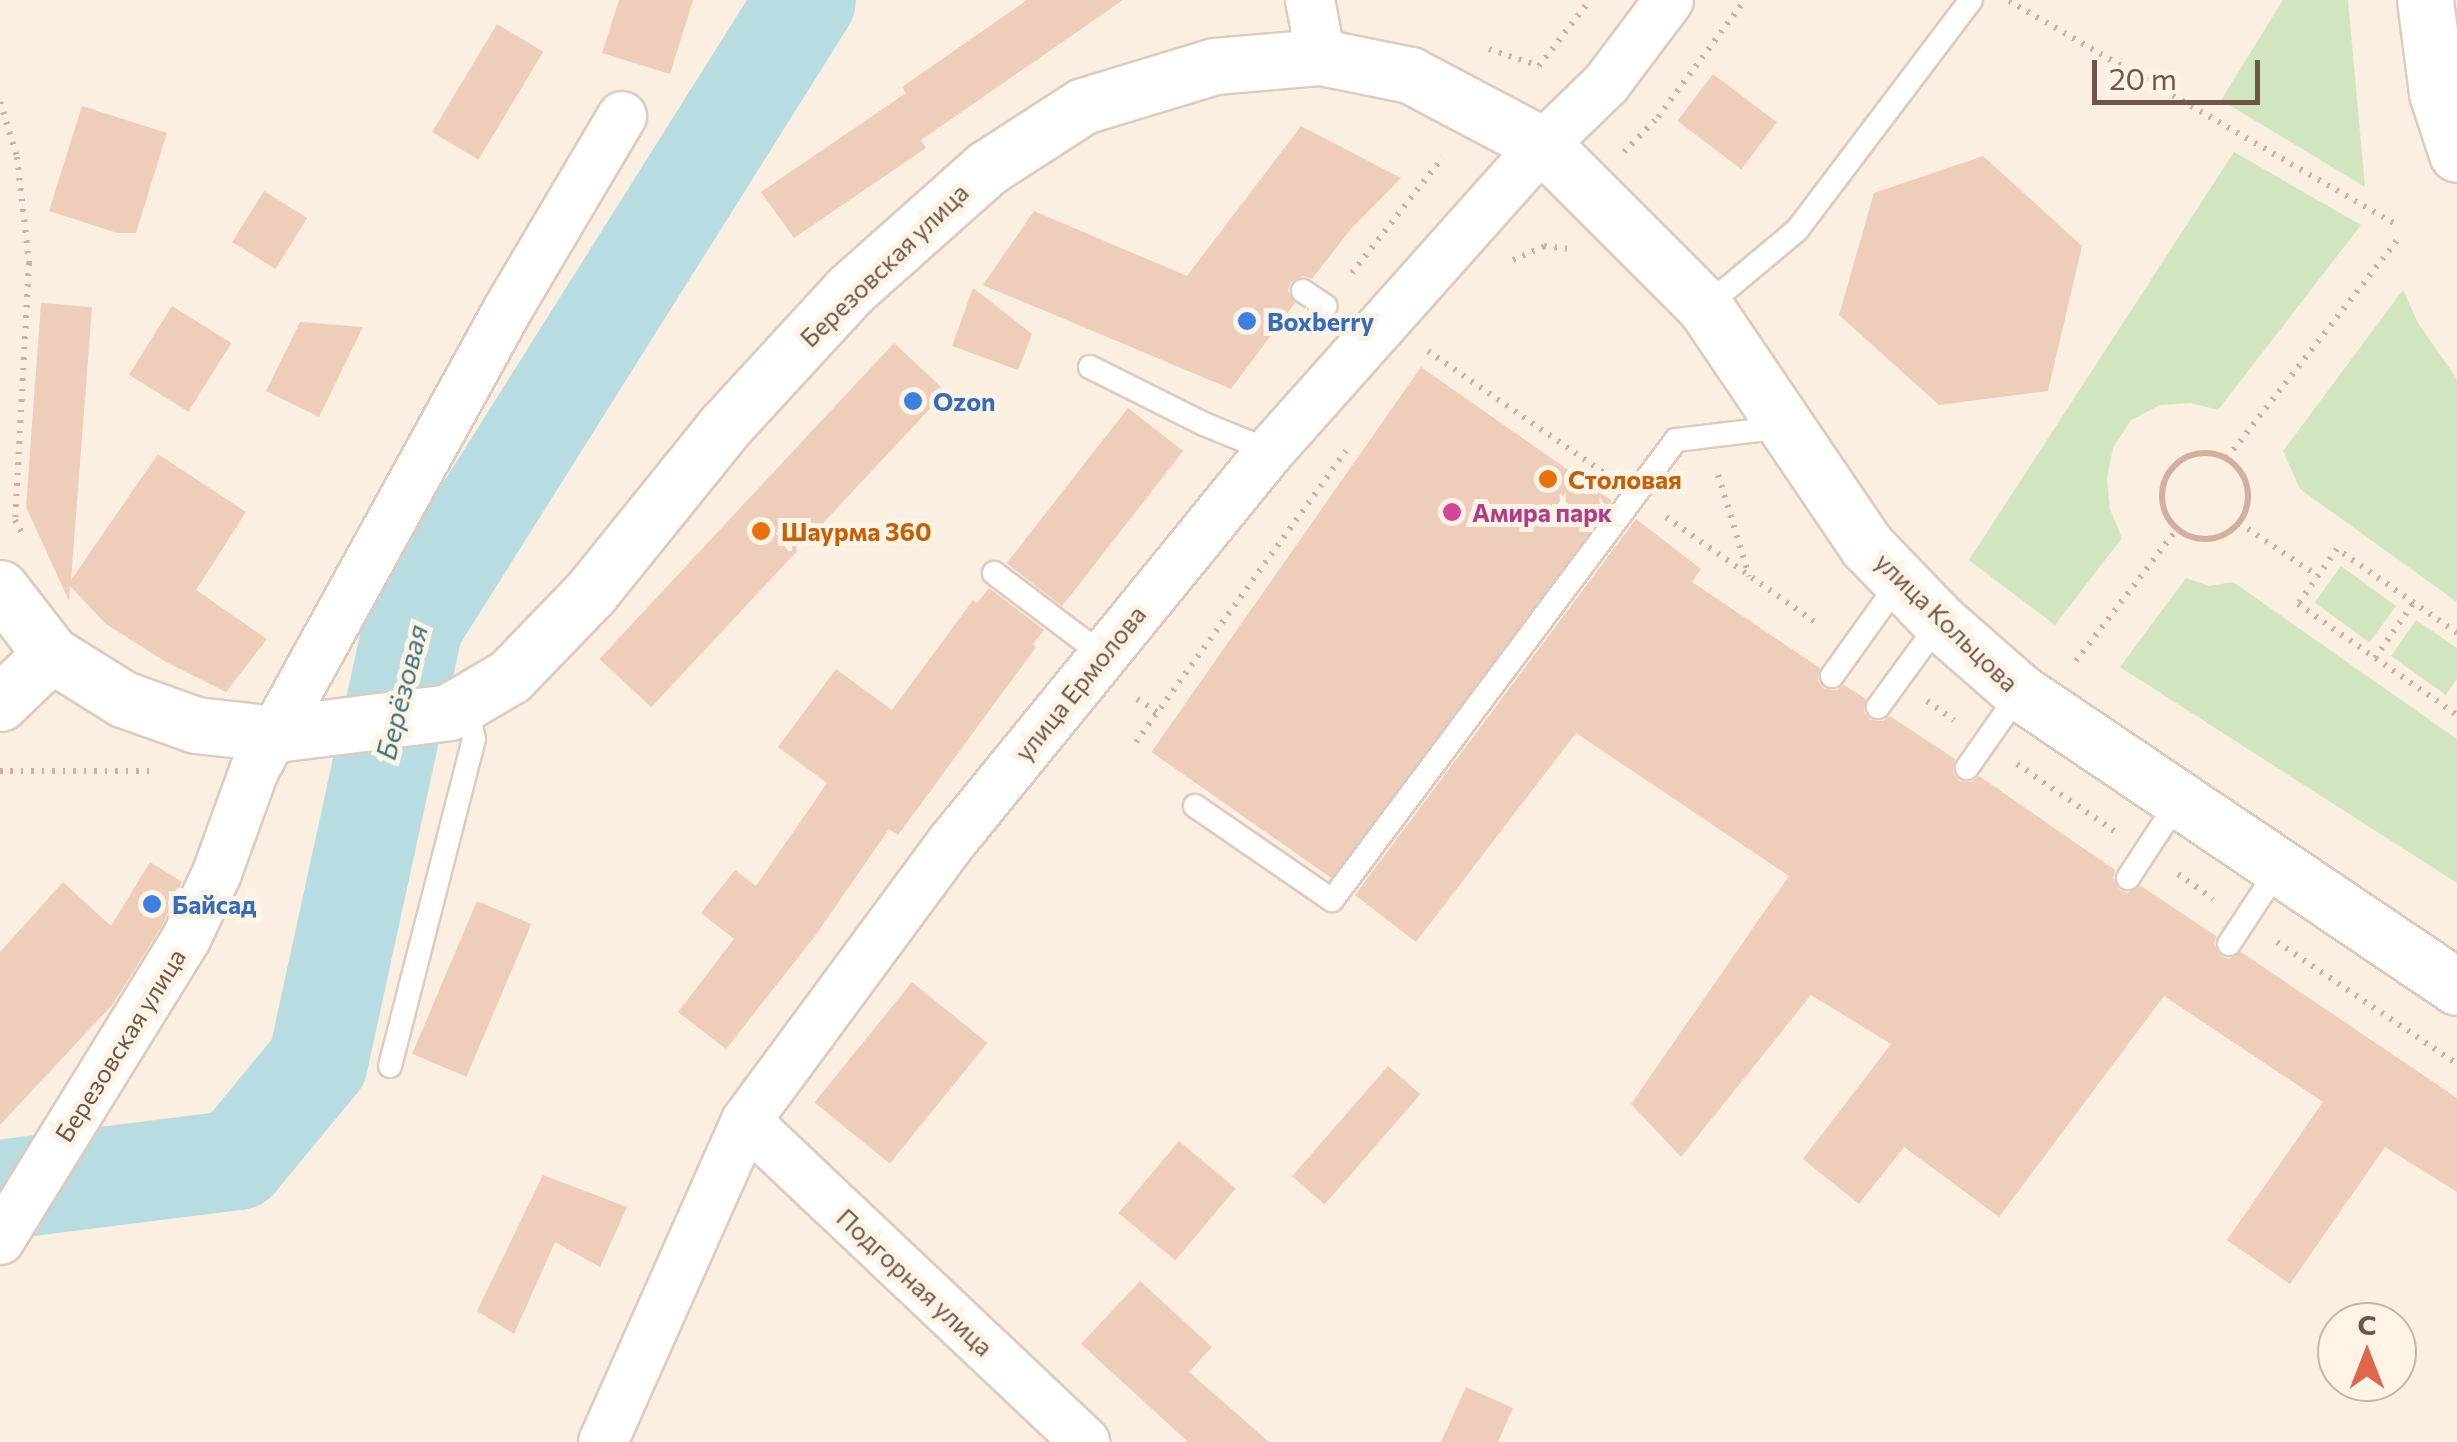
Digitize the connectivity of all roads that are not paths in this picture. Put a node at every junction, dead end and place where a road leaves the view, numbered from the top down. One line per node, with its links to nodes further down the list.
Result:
1 (1310, 0): 5 (street)
2 (1669, 0): 7 (street, улица Ермолова)
3 (1972, 0): 11 (lane)
4 (2425, 0): 8 (street)
5 (1321, 57): 7 (street, Березовская улица); 25 (street, Березовская улица)
6 (622, 116): 26 (street, Березовская улица)
7 (1543, 145): 11 (street, улица Кольцова); 14 (street, улица Ермолова)
8 (2457, 154)
9 (1303, 291): 10 (lane)
10 (1325, 306)
11 (1706, 307): 13 (street, улица Кольцова)
12 (1090, 367): 14 (lane)
13 (1787, 426): 17 (street, улица Кольцова); 29 (lane)
14 (1270, 451): 20 (street, улица Ермолова)
15 (14, 567): 19 (street)
16 (994, 573): 20 (lane)
17 (1900, 581): 18 (street, улица Кольцова); 21 (lane)
18 (1940, 622): 22 (street, улица Кольцова); 24 (lane)
19 (51, 654): 23 (street); 26 (street)
20 (1102, 655): 35 (street, улица Ермолова)
21 (1832, 676)
22 (2044, 683): 27 (lane); 28 (street, улица Кольцова)
23 (0, 703)
24 (1878, 707)
25 (457, 708): 26 (street, Березовская улица); 34 (lane)
26 (296, 731): 36 (street, Березовская улица)
27 (1967, 768)
28 (2179, 800): 30 (street, улица Кольцова); 31 (lane)
29 (1195, 806)
30 (2280, 868): 32 (lane); 33 (street, улица Кольцова)
31 (2128, 878)
32 (2229, 944)
33 (2457, 988)
34 (390, 1066)
35 (746, 1121): 37 (street, улица Ермолова); 38 (street, Подгорная улица)
36 (6, 1229)
37 (602, 1442)
38 (1084, 1442)

